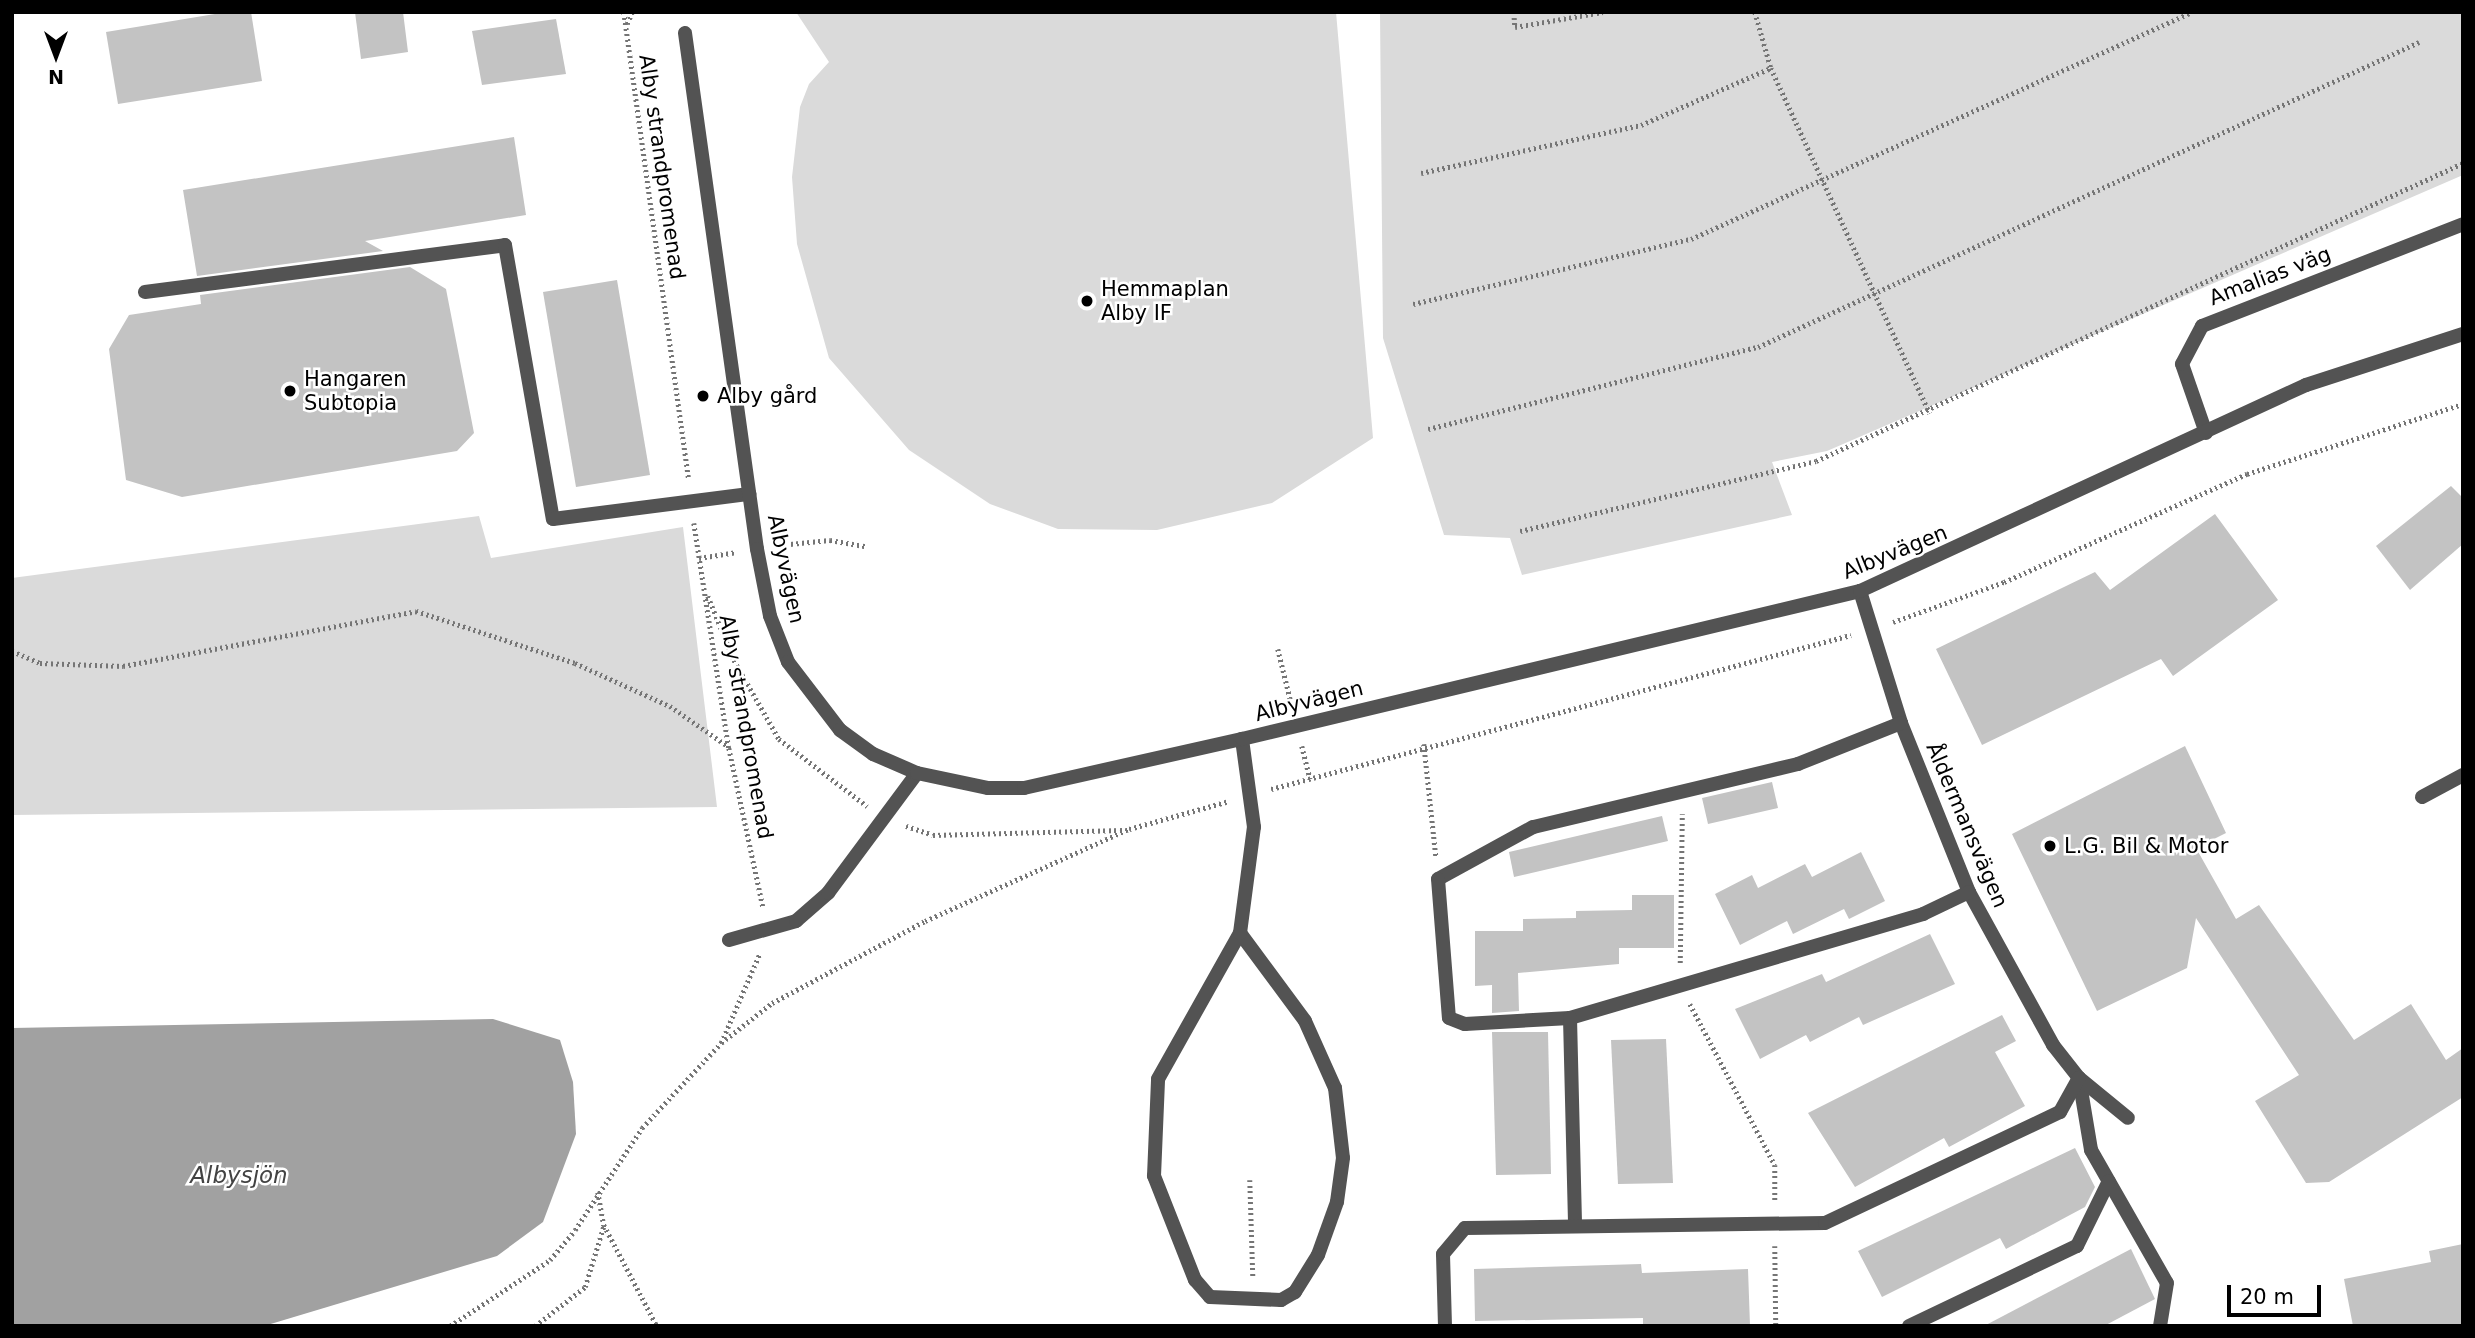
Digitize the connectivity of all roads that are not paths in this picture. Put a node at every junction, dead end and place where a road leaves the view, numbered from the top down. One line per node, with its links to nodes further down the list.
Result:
1 (685, 33): 6 (street, Albyvägen)
2 (2463, 224): 5 (street, Amalias väg)
3 (145, 292): 6 (street)
4 (2463, 334): 5 (street, Albyvägen)
5 (2206, 433): 7 (street, Albyvägen)
6 (749, 494): 10 (street, Albyvägen)
7 (1860, 591): 8 (street, Åldermansvägen); 9 (street, Albyvägen)
8 (1901, 723): 13 (street, Åldermansvägen); 16 (street)
9 (1242, 739): 10 (street, Albyvägen); 14 (street)
10 (917, 774): 15 (street)
11 (2463, 775): 12 (street)
12 (2422, 797)
13 (1969, 892): 16 (street); 17 (street, Åldermansvägen)
14 (1240, 933): 14 (street)
15 (729, 940)
16 (1570, 1018): 20 (street)
17 (2079, 1077): 18 (street, Åldermansvägen); 19 (street); 20 (street)
18 (2128, 1118)
19 (2109, 1181): 22 (street); 23 (street)
20 (1575, 1226): 21 (street)
21 (1445, 1326)
22 (1909, 1326)
23 (2160, 1326)

